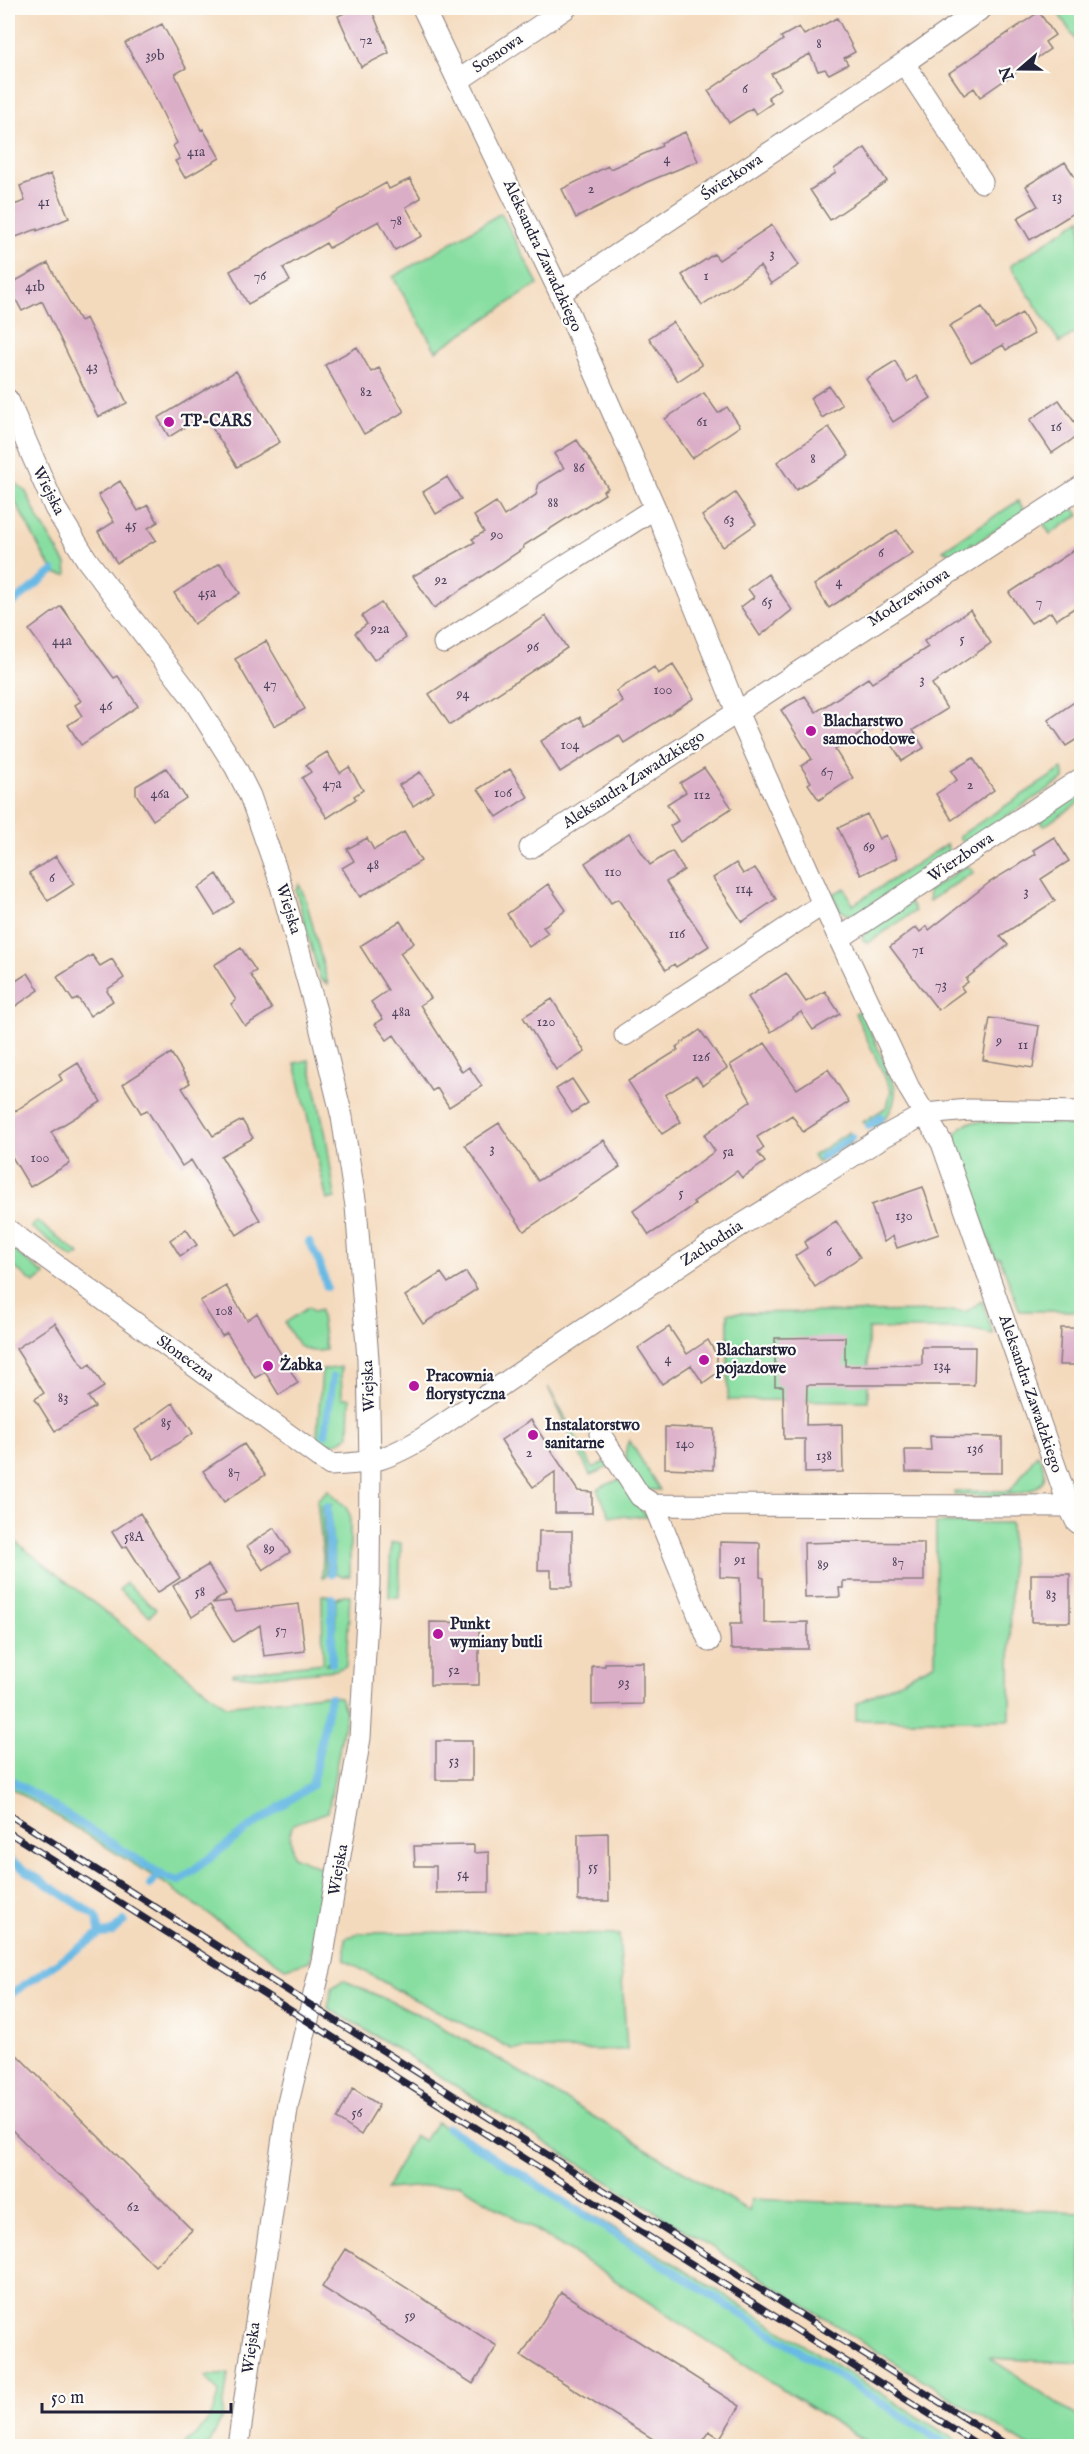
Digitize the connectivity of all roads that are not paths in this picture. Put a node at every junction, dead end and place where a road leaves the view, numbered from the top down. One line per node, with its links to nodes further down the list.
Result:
1 (423, 8): 5 (street, Aleksandra Zawadzkiego)
2 (566, 8): 5 (street, Sosnowa)
3 (982, 8): 4 (street, Świerkowa)
4 (904, 63): 6 (street); 7 (street, Świerkowa)
5 (459, 80): 7 (street, Aleksandra Zawadzkiego)
6 (982, 182)
7 (560, 294): 10 (street, Aleksandra Zawadzkiego)
8 (8, 400): 22 (street, Wiejska)
9 (1082, 486): 12 (street, Modrzewiowa)
10 (655, 508): 11 (street); 12 (street, Aleksandra Zawadzkiego)
11 (444, 643)
12 (737, 712): 14 (street, Aleksandra Zawadzkiego); 15 (street, Aleksandra Zawadzkiego)
13 (1082, 778): 16 (street, Wierzbowa)
14 (530, 848)
15 (824, 904): 16 (street, Aleksandra Zawadzkiego); 17 (street)
16 (840, 938): 19 (street, Aleksandra Zawadzkiego)
17 (625, 1035)
18 (1082, 1113): 19 (street, Zachodnia)
19 (925, 1114): 22 (street, Zachodnia); 24 (street, Aleksandra Zawadzkiego)
20 (8, 1230): 22 (street, Słoneczna)
21 (600, 1434): 23 (street)
22 (370, 1463): 27 (street, Wiejska)
23 (654, 1505): 24 (street); 26 (street)
24 (1068, 1506): 25 (street, Aleksandra Zawadzkiego)
25 (1082, 1526)
26 (709, 1641)
27 (238, 2446)

